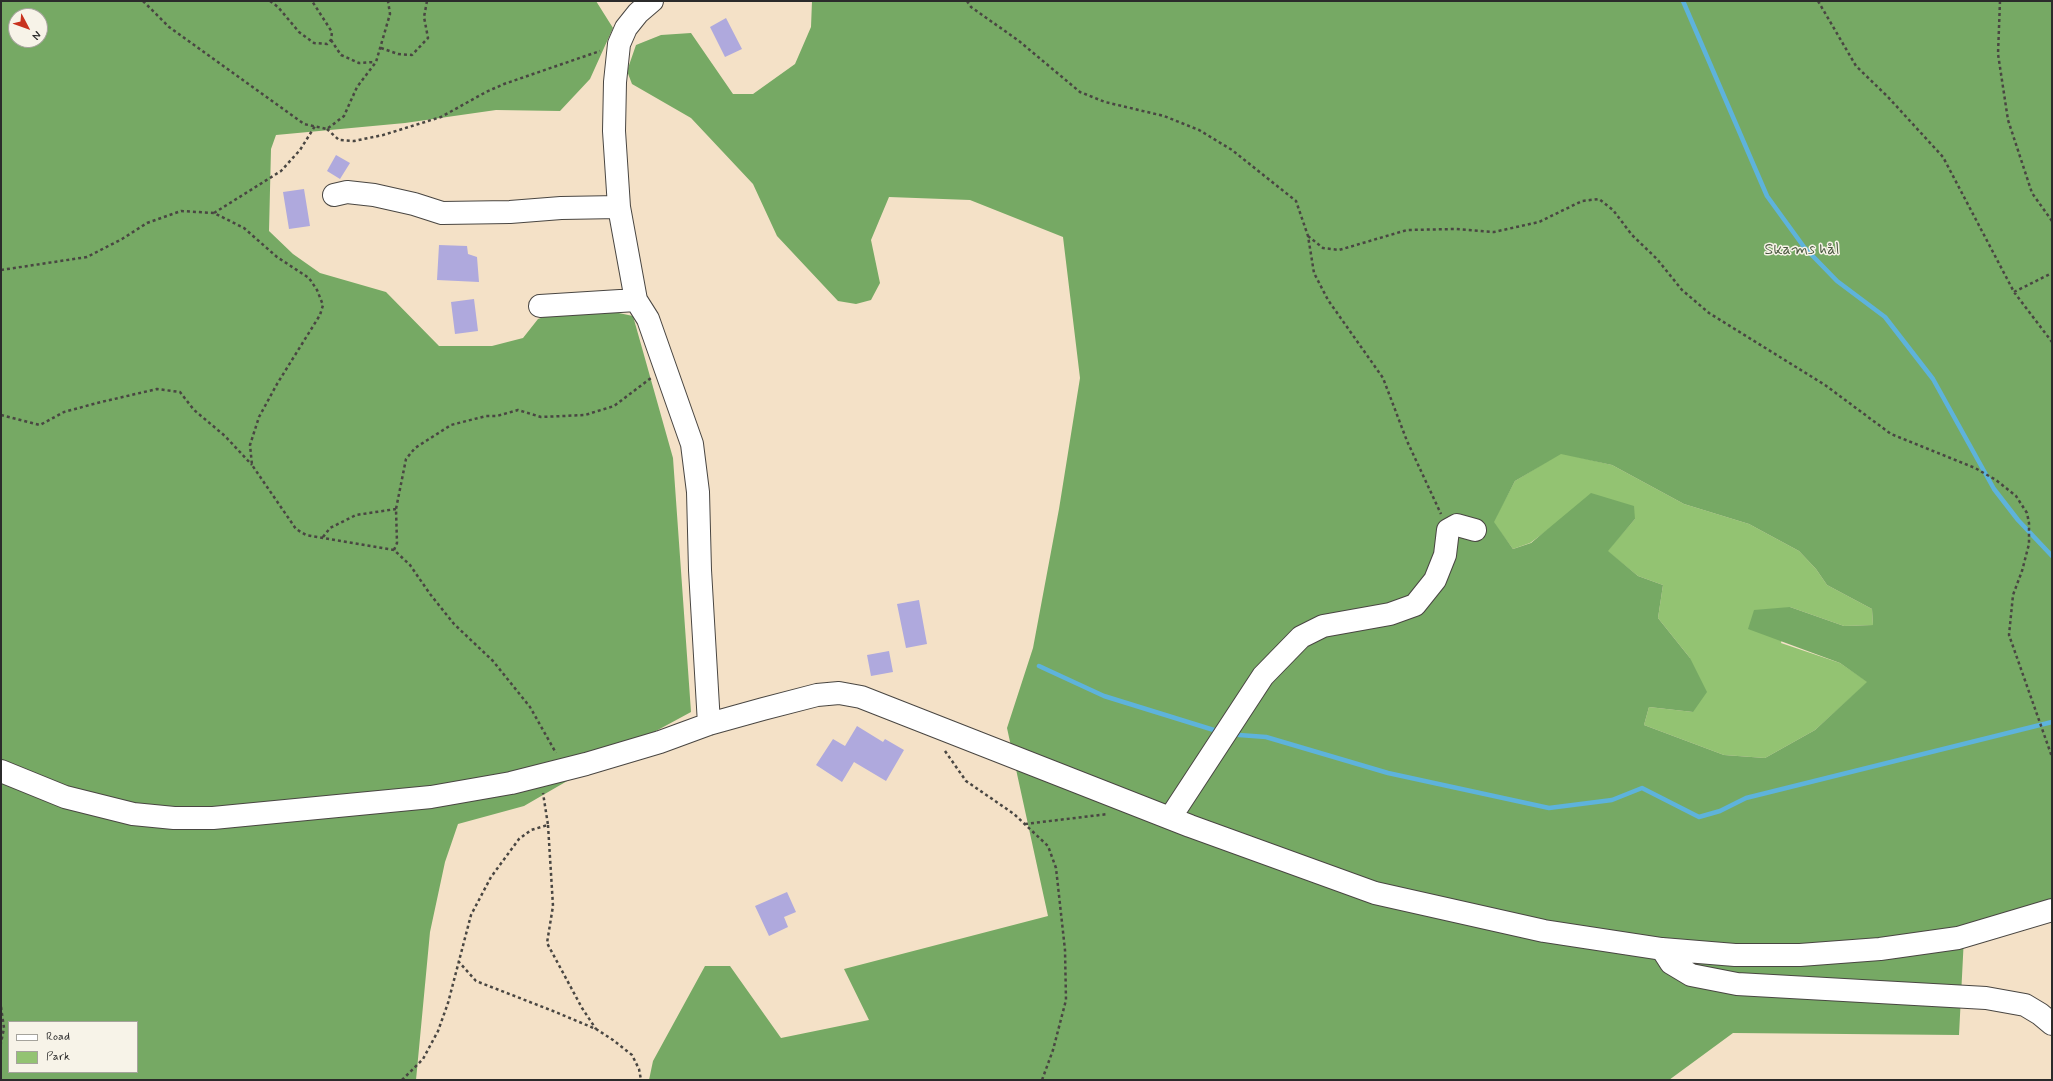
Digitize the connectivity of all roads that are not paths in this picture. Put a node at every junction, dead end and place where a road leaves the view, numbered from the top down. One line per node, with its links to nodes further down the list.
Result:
1 (652, 1): 3 (street)
2 (334, 195): 3 (street)
3 (619, 207): 4 (street)
4 (636, 300): 5 (street); 7 (street)
5 (540, 306)
6 (1474, 530): 9 (street)
7 (709, 724): 8 (street); 9 (street)
8 (1, 771)
9 (1170, 818): 11 (street)
10 (2052, 910): 11 (street)
11 (1662, 949): 12 (street)
12 (2052, 1024)

